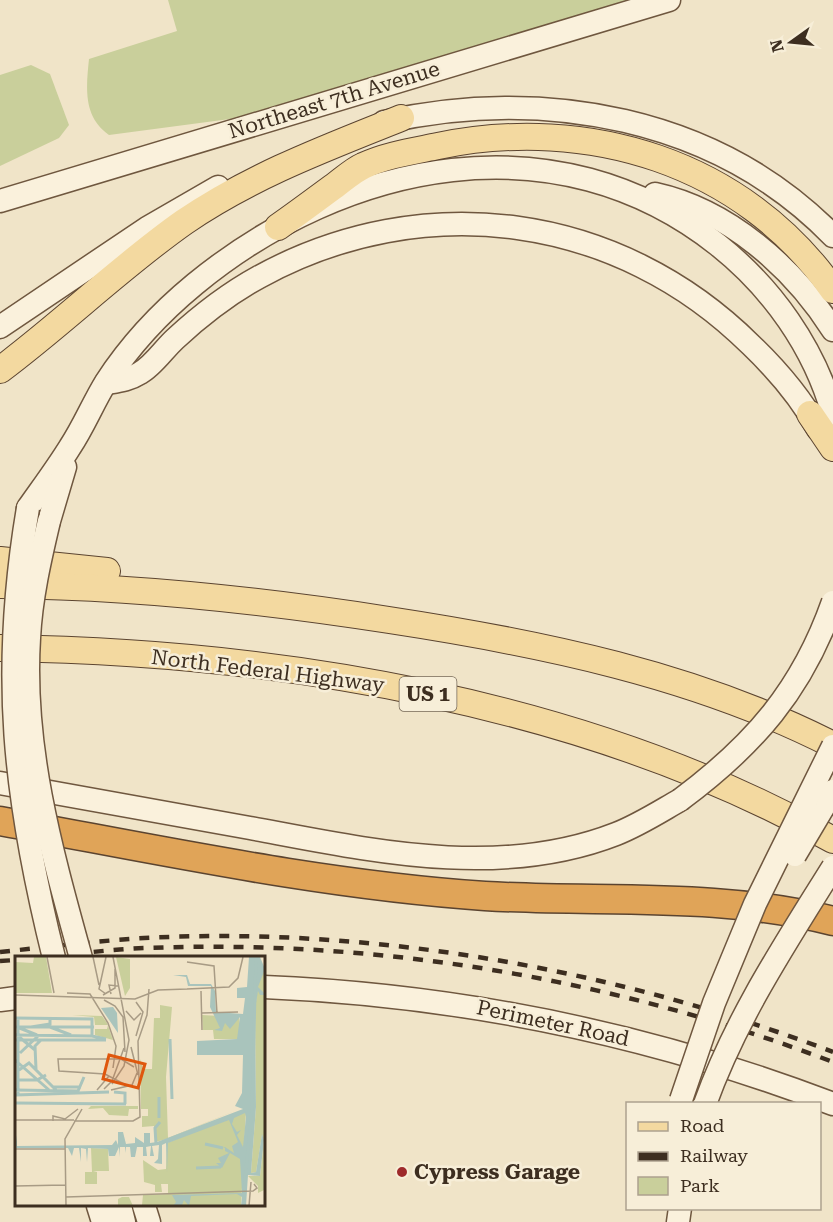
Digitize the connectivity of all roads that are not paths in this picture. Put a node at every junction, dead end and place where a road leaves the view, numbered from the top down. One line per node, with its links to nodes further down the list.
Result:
1 (669, 0): 4 (street, Northeast 7th Avenue)
2 (401, 118): 6 (street); 8 (street); 10 (main road)
3 (614, 186): 5 (street); 9 (street); 12 (street)
4 (0, 201)
5 (278, 227): 7 (main road); 11 (street)
6 (833, 236)
7 (833, 290)
8 (0, 327)
9 (833, 330)
10 (0, 370)
11 (106, 383): 12 (street); 13 (street)
12 (821, 414): 14 (main road); 15 (street)
13 (72, 445): 29 (street, bridge); 30 (street, bridge)
14 (833, 448)
15 (833, 458)
16 (0, 560): 19 (main road)
17 (0, 585): 19 (main road)
18 (833, 602): 22 (street, bridge)
19 (322, 610): 21 (main road)
20 (0, 648): 25 (main road, North Federal Highway / US 1)
21 (833, 746): 28 (street, bridge)
22 (0, 783)
23 (833, 791): 28 (street, bridge)
24 (0, 821): 27 (highway)
25 (833, 840)
26 (833, 867): 35 (street, bridge)
27 (833, 921)
28 (740, 942): 34 (street, bridge)
29 (54, 956)
30 (80, 956)
31 (266, 987): 36 (street, Perimeter Road)
32 (15, 998): 33 (street)
33 (0, 1000)
34 (680, 1102)
35 (706, 1102)
36 (833, 1104)
37 (98, 1207): 39 (street)
38 (120, 1207): 40 (street)
39 (103, 1222)
40 (124, 1222)

